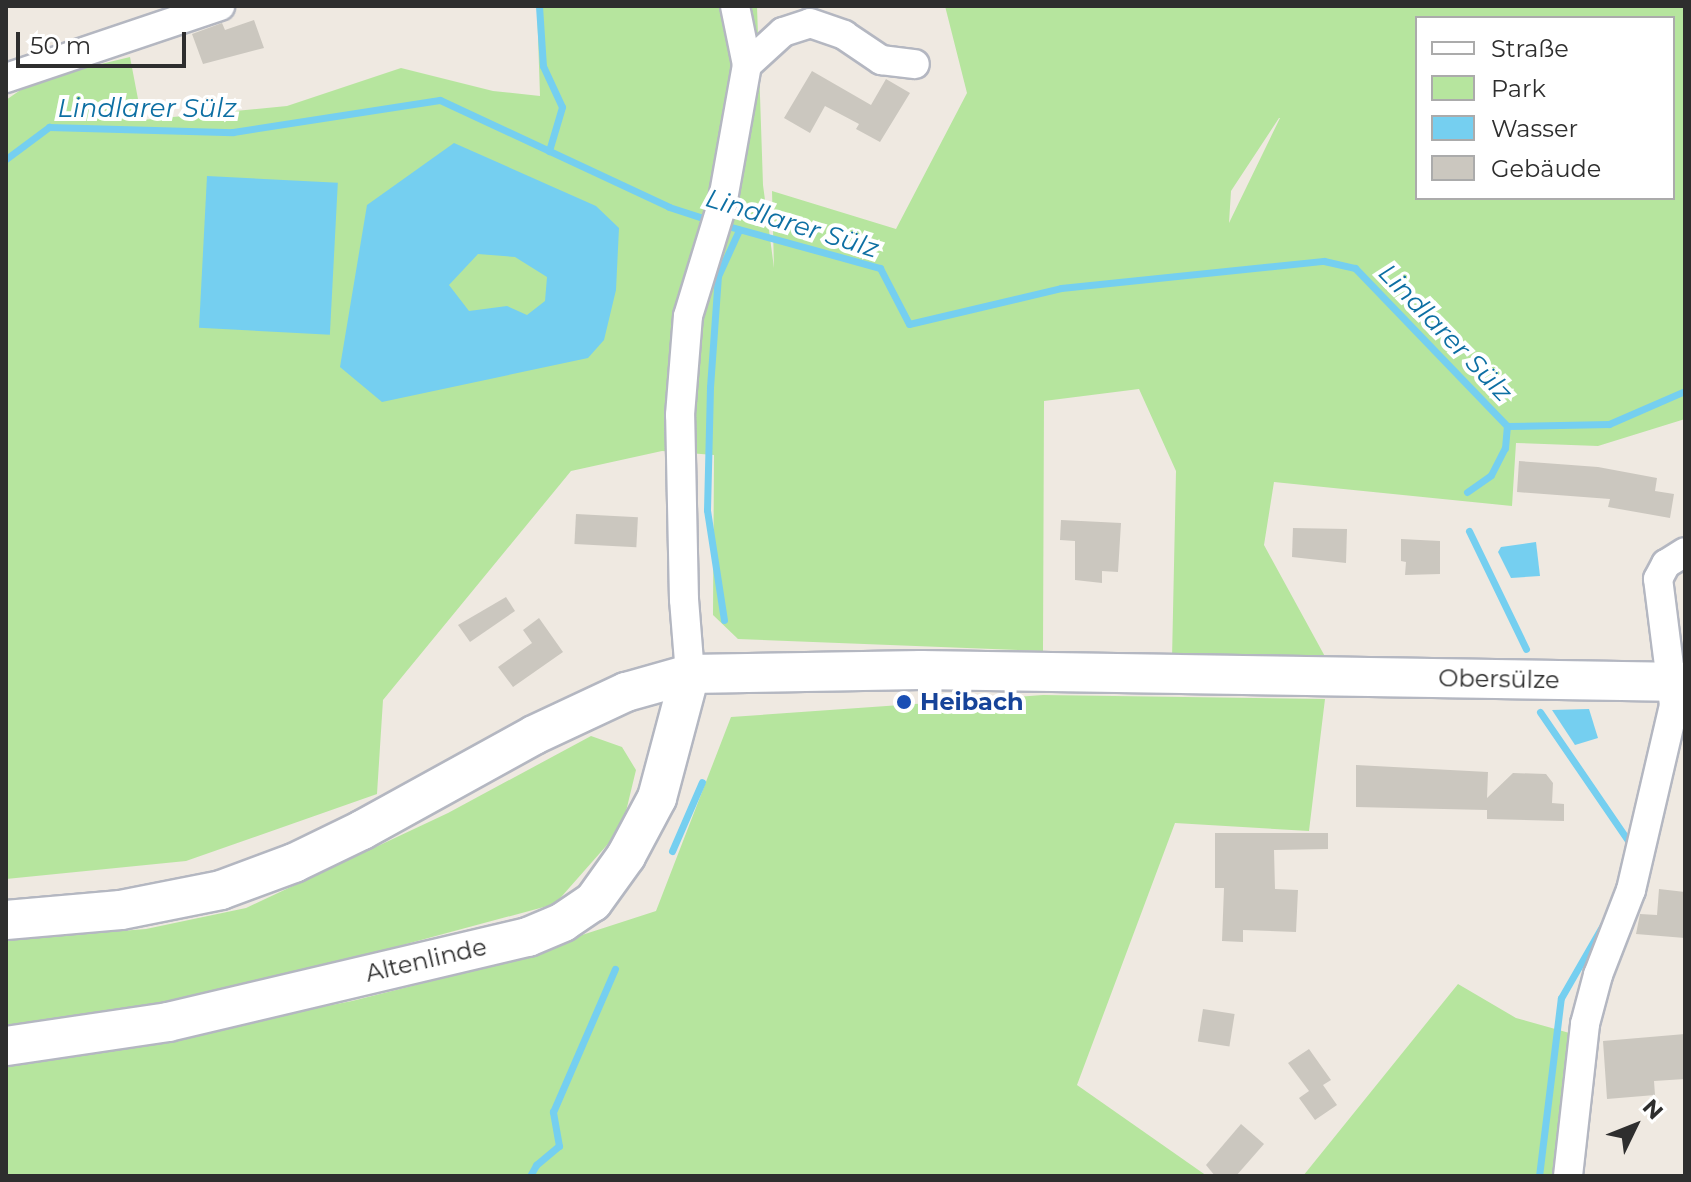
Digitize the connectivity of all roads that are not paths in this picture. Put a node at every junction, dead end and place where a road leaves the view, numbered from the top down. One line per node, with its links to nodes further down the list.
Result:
1 (220, 6): 5 (street)
2 (735, 6): 4 (street)
3 (915, 64): 4 (street)
4 (747, 65): 7 (street)
5 (6, 78)
6 (1685, 552): 8 (street)
7 (690, 674): 8 (main road, Obersülze); 9 (main road, Obersülze); 10 (main road, Altenlinde)
8 (1678, 682): 11 (street)
9 (6, 920)
10 (6, 1046)
11 (1568, 1176)

